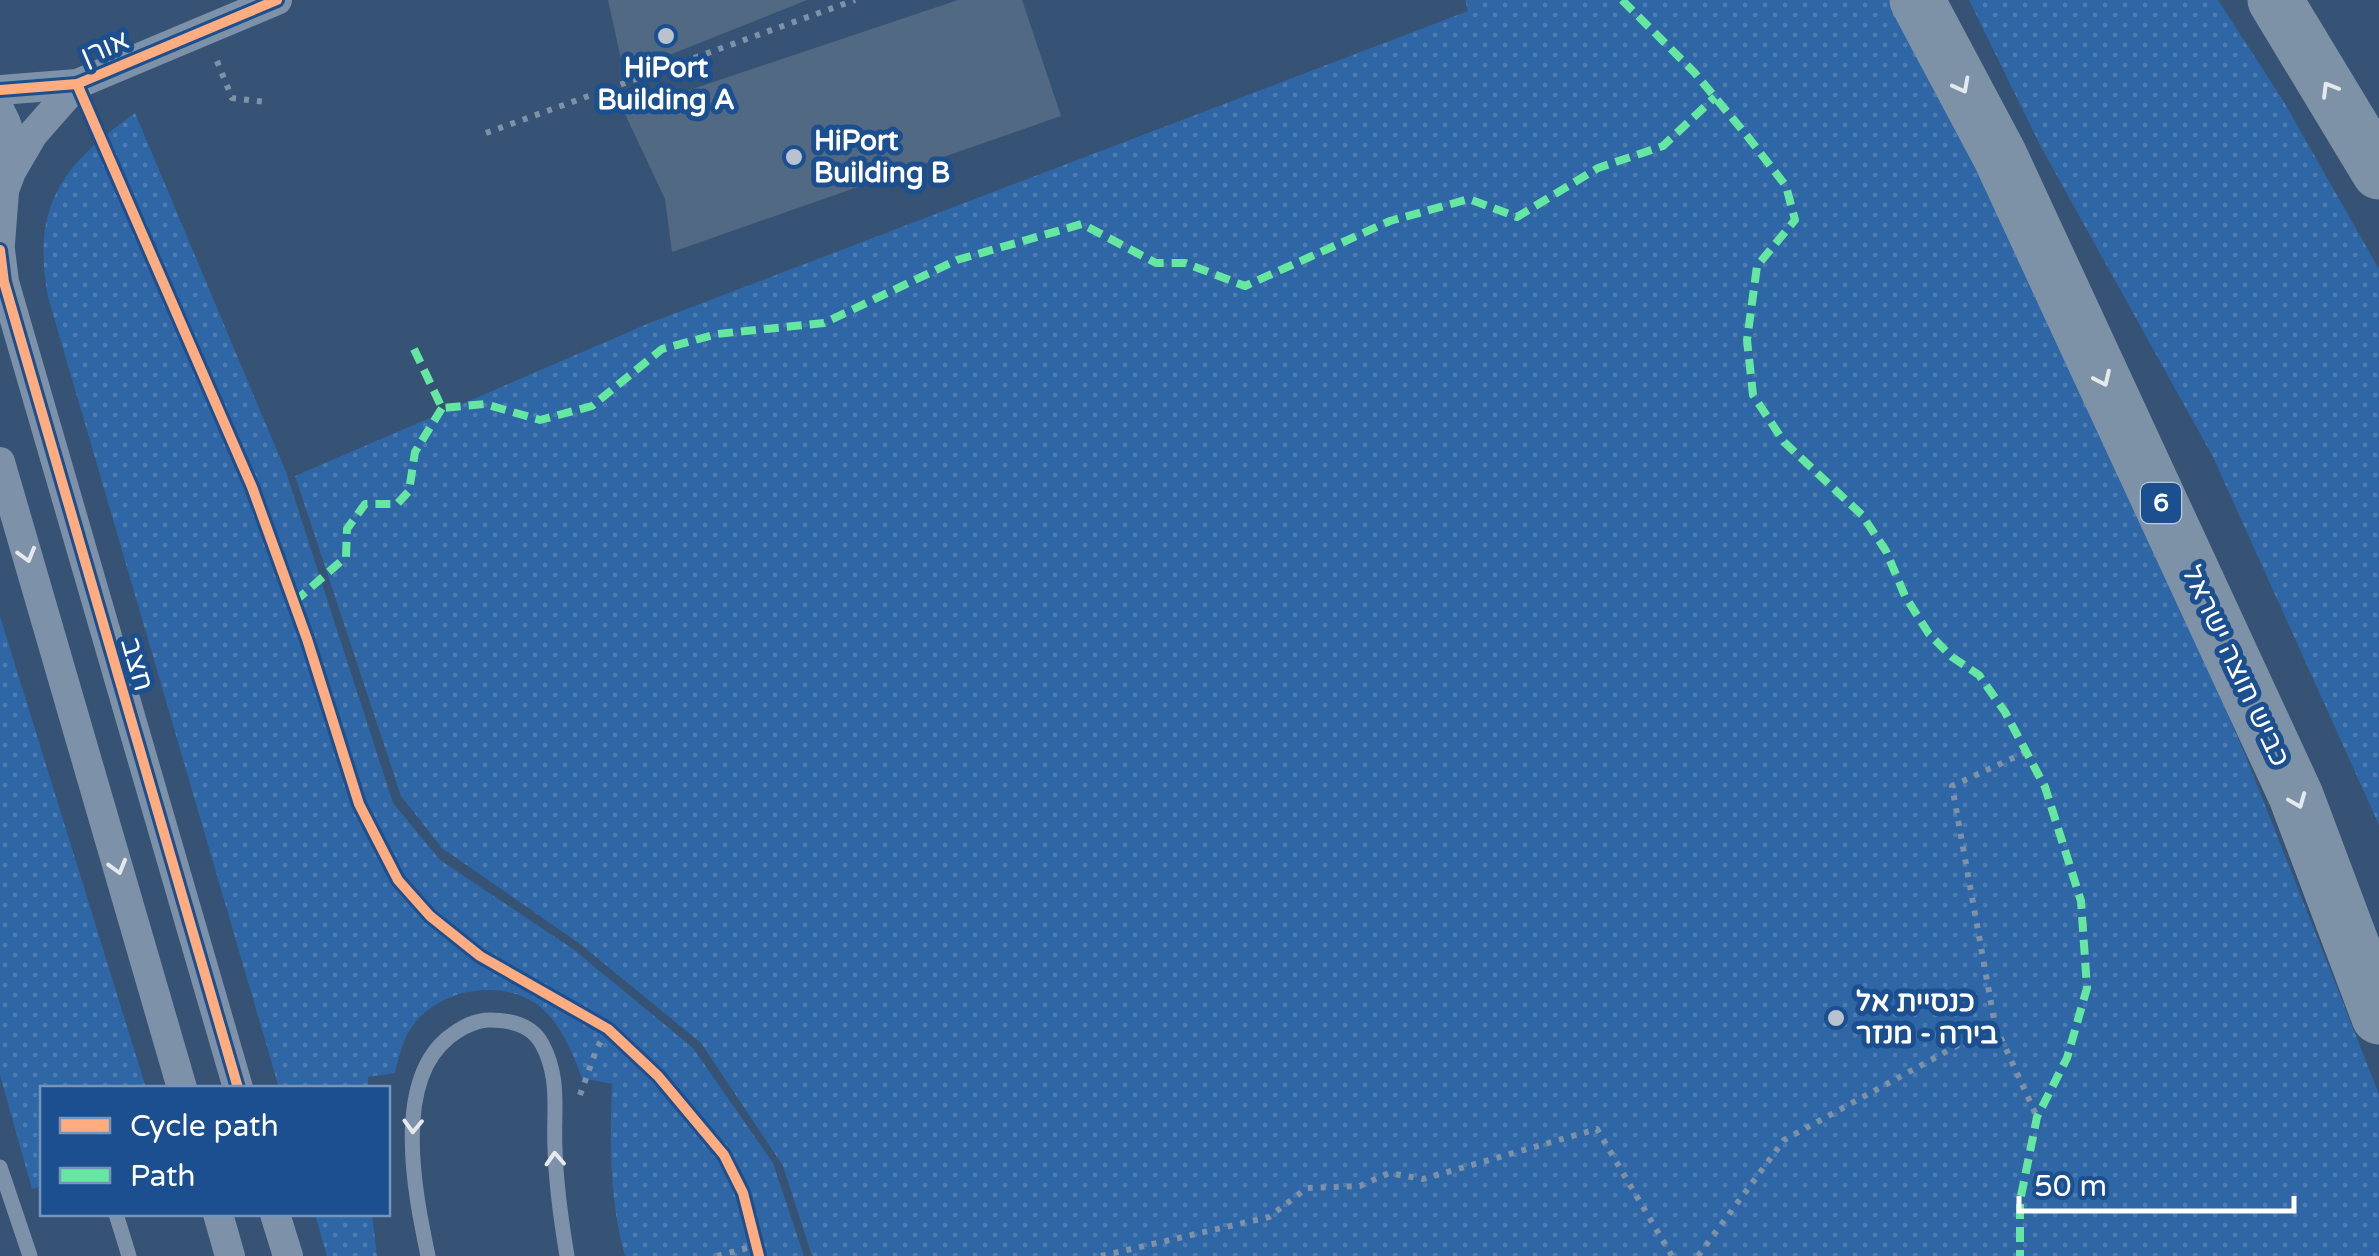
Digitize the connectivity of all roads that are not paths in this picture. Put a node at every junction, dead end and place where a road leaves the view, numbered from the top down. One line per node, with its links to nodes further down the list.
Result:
1 (277, 0): 4 (street, אורן)
2 (1917, 0): 11 (highway, כביש חוצה ישראל / 6, one-way to 11)
3 (2275, 0): 7 (highway, one-way to 3)
4 (77, 84): 5 (street, אורן); 8 (street, אורן)
5 (0, 90)
6 (0, 112): 8 (street)
7 (2379, 172)
8 (5, 186): 9 (street, חצב)
9 (0, 246): 13 (street, חצב)
10 (0, 462): 12 (street, one-way to 12)
11 (2379, 1017)
12 (181, 1086)
13 (237, 1086)
14 (0, 1167): 18 (lane)
15 (117, 1216): 19 (lane)
16 (219, 1216): 20 (street)
17 (276, 1216): 21 (street)
18 (30, 1256)
19 (129, 1256)
20 (230, 1256)
21 (288, 1256)
22 (428, 1256): 23 (lane, one-way to 22)
23 (567, 1256)

